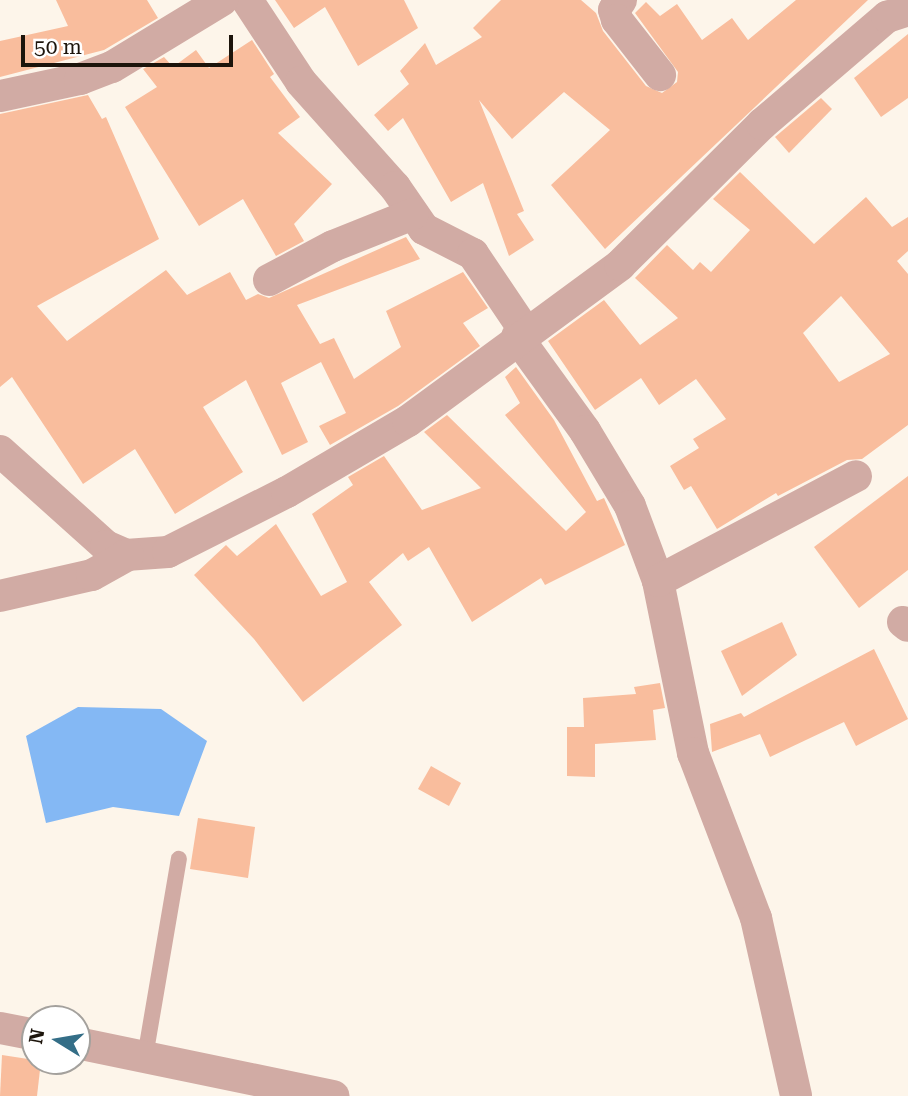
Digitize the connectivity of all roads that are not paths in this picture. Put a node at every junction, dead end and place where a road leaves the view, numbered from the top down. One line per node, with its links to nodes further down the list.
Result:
1 (222, 0): 6 (street)
2 (247, 0): 7 (street)
3 (621, 0): 5 (street)
4 (908, 10): 9 (street)
5 (660, 75)
6 (0, 96)
7 (413, 214): 8 (street); 9 (street)
8 (269, 280)
9 (521, 334): 12 (street); 13 (street)
10 (0, 451): 12 (street)
11 (856, 476): 13 (street)
12 (128, 555): 14 (street)
13 (658, 581): 21 (street)
14 (0, 596)
15 (179, 859): 19 (lane)
16 (0, 1028): 17 (street)
17 (21, 1032)
18 (91, 1046): 19 (street)
19 (145, 1057): 20 (street)
20 (334, 1096)
21 (796, 1096)

